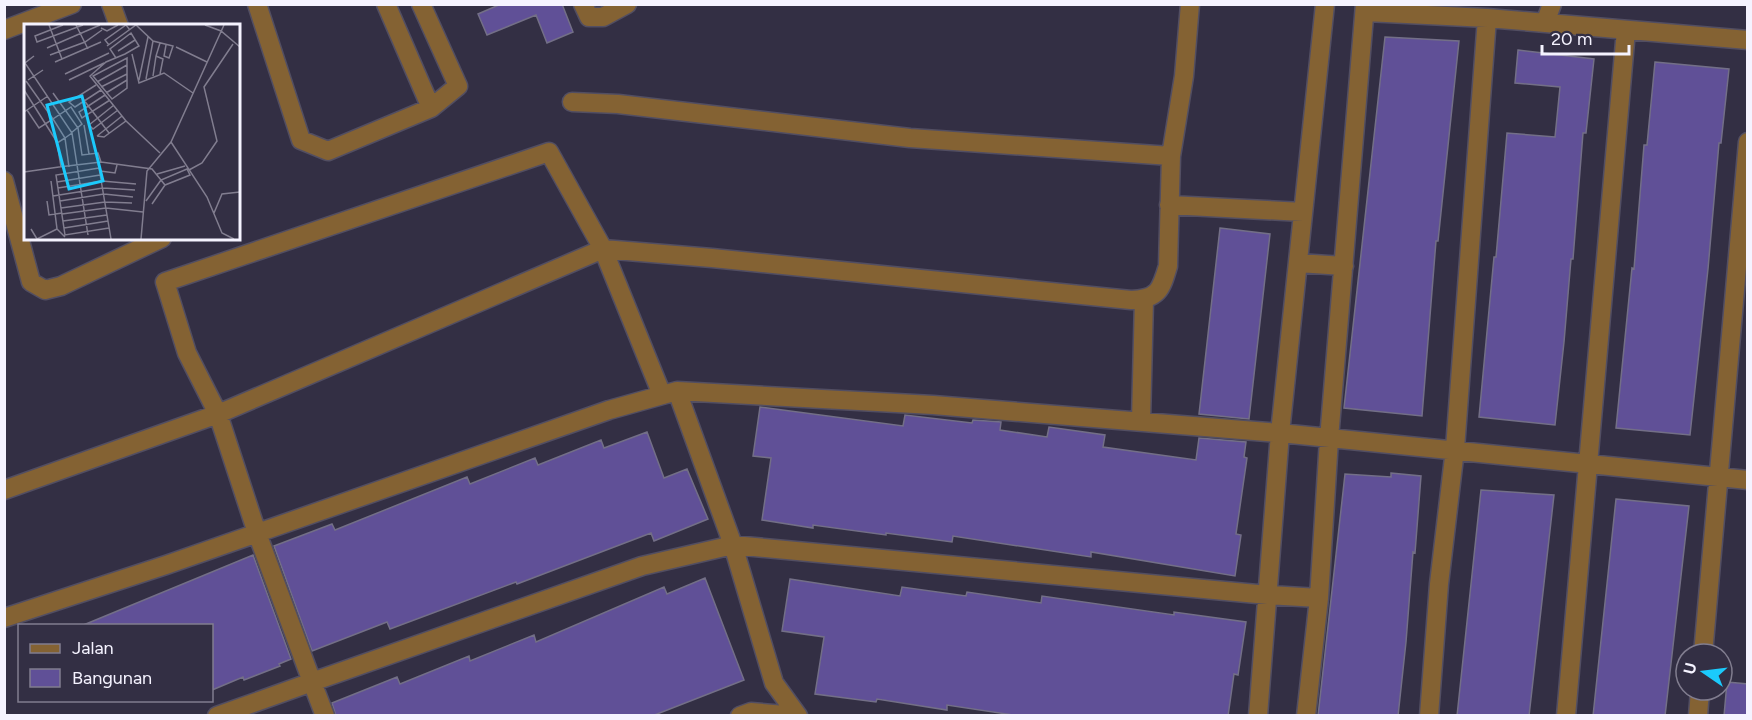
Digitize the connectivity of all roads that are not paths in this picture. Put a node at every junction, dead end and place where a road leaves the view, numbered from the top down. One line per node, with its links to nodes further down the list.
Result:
1 (72, 4): 15 (street)
2 (111, 4): 14 (street)
3 (257, 4): 19 (street)
4 (386, 4): 19 (street)
5 (421, 4): 19 (street)
6 (583, 4): 7 (street)
7 (627, 4)
8 (1190, 4): 21 (street)
9 (1325, 4): 24 (street)
10 (1552, 4): 13 (street)
11 (1366, 8): 12 (street); 28 (street)
12 (1487, 18): 13 (street); 35 (street)
13 (1545, 23): 16 (street)
14 (118, 24)
15 (4, 30)
16 (1626, 30): 17 (street); 36 (street)
17 (1748, 40)
18 (572, 102): 21 (street)
19 (432, 108)
20 (1748, 142): 37 (street)
21 (1171, 156): 23 (street)
22 (4, 181): 25 (street)
23 (1169, 205): 24 (street); 29 (street)
24 (1304, 212): 27 (street)
25 (158, 240)
26 (603, 249): 29 (street); 30 (street); 31 (street); 31 (street)
27 (1298, 263): 28 (street); 33 (street)
28 (1344, 266): 34 (street)
29 (1144, 299): 32 (street)
30 (669, 393): 32 (street); 40 (street); 41 (street)
31 (218, 414): 39 (street); 40 (street)
32 (1141, 421): 33 (street)
33 (1280, 433): 34 (street); 42 (street)
34 (1329, 439): 35 (street); 43 (street)
35 (1455, 449): 36 (street); 53 (street)
36 (1588, 464): 37 (street); 54 (street)
37 (1719, 477): 38 (street); 45 (street)
38 (1748, 480)
39 (4, 490)
40 (257, 533): 44 (street); 46 (street)
41 (733, 545): 42 (street); 46 (street); 50 (street)
42 (1268, 595): 43 (street); 51 (street)
43 (1319, 598): 52 (street)
44 (4, 618)
45 (1704, 642)
46 (312, 682): 47 (street); 48 (street)
47 (217, 716)
48 (325, 716)
49 (740, 716): 50 (street)
50 (797, 716)
51 (1258, 716)
52 (1306, 716)
53 (1429, 716)
54 (1566, 716)

